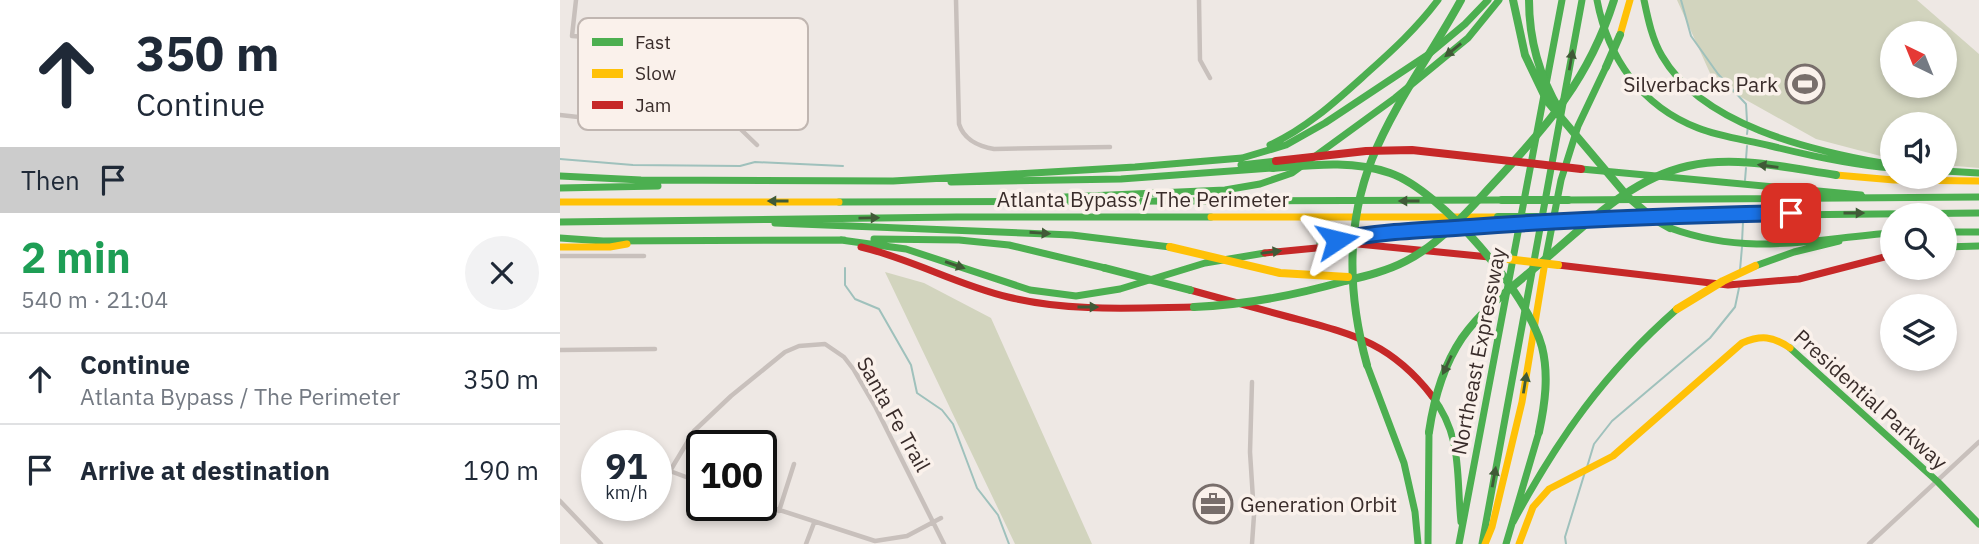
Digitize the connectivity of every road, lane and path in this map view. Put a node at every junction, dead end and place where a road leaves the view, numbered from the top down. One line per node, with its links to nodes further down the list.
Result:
1 (576, 0): 16 (street)
2 (956, 0): 22 (street)
3 (1199, 0): 17 (street)
4 (1438, 0): 23 (main road)
5 (1461, 0): 78 (main road, bridge)
6 (1488, 0): 23 (main road)
7 (1499, 0): 37 (main road, one-way to 37)
8 (1513, 0): 24 (main road, bridge)
9 (1529, 0): 24 (main road, bridge)
10 (1562, 0): 73 (main road, Northeast Expressway)
11 (1582, 0): 81 (main road, Northeast Expressway, one-way to 11)
12 (1597, 0): 27 (main road)
13 (1614, 0): 58 (main road, bridge)
14 (1630, 0): 81 (main road, one-way to 14, bridge)
15 (1644, 0): 25 (main road)
16 (578, 37)
17 (1210, 78)
18 (560, 115): 19 (street)
19 (578, 117)
20 (741, 130): 21 (street)
21 (757, 145)
22 (1110, 147)
23 (1210, 161): 32 (main road)
24 (1597, 161): 45 (main road, bridge)
25 (1880, 163)
26 (1275, 165): 32 (main road); 36 (main road, bridge); 70 (main road, bridge)
27 (1880, 165)
28 (1957, 172): 29 (main road)
29 (1979, 173)
30 (560, 176): 31 (main road)
31 (748, 181): 32 (main road); 34 (main road)
32 (893, 181)
33 (1979, 181): 79 (main road, one-way to 79, bridge)
34 (560, 188)
35 (1979, 197): 36 (main road, Atlanta Bypass / The Perimeter)
36 (1902, 199): 37 (main road, Atlanta Bypass / The Perimeter, one-way to 37, bridge)
37 (993, 201): 38 (main road, Atlanta Bypass / The Perimeter, one-way to 38)
38 (560, 202)
39 (1979, 213): 41 (main road, Atlanta Bypass / The Perimeter, one-way to 39, bridge)
40 (727, 219): 41 (main road, Atlanta Bypass / The Perimeter, one-way to 41); 42 (main road, Atlanta Bypass / The Perimeter); 58 (main road, one-way to 58, bridge)
41 (1497, 220): 54 (main road)
42 (560, 222)
43 (1957, 232): 44 (main road)
44 (1979, 232)
45 (1880, 234)
46 (1880, 235): 70 (main road, bridge)
47 (560, 238): 48 (main road)
48 (648, 240): 49 (main road); 52 (main road)
49 (810, 240): 50 (main road); 58 (main road, one-way to 58, bridge)
50 (841, 240): 54 (main road, one-way to 54); 73 (main road, bridge)
51 (1979, 246): 53 (main road)
52 (560, 247)
53 (1957, 247)
54 (1293, 249): 57 (main road, bridge)
55 (644, 256): 56 (street)
56 (560, 257)
57 (1880, 258)
58 (1362, 277)
59 (655, 349): 60 (street)
60 (560, 350)
61 (1252, 382): 77 (street)
62 (1979, 442): 65 (street)
63 (794, 464): 67 (street)
64 (672, 467): 69 (street, Santa Fe Trail)
65 (1938, 482): 72 (main road, Presidential Parkway); 83 (main road, Presidential Parkway); 84 (street)
66 (560, 501): 74 (street)
67 (779, 510): 71 (street)
68 (941, 518): 69 (street)
69 (933, 522): 71 (street); 76 (street, Santa Fe Trail)
70 (1513, 522): 82 (main road)
71 (814, 523): 75 (street)
72 (1979, 524)
73 (1462, 530): 80 (main road, Northeast Expressway)
74 (601, 544)
75 (806, 544)
76 (944, 544)
77 (1252, 544)
78 (1418, 544)
79 (1428, 544)
80 (1459, 544)
81 (1483, 544)
82 (1506, 544)
83 (1519, 544)
84 (1869, 544)

